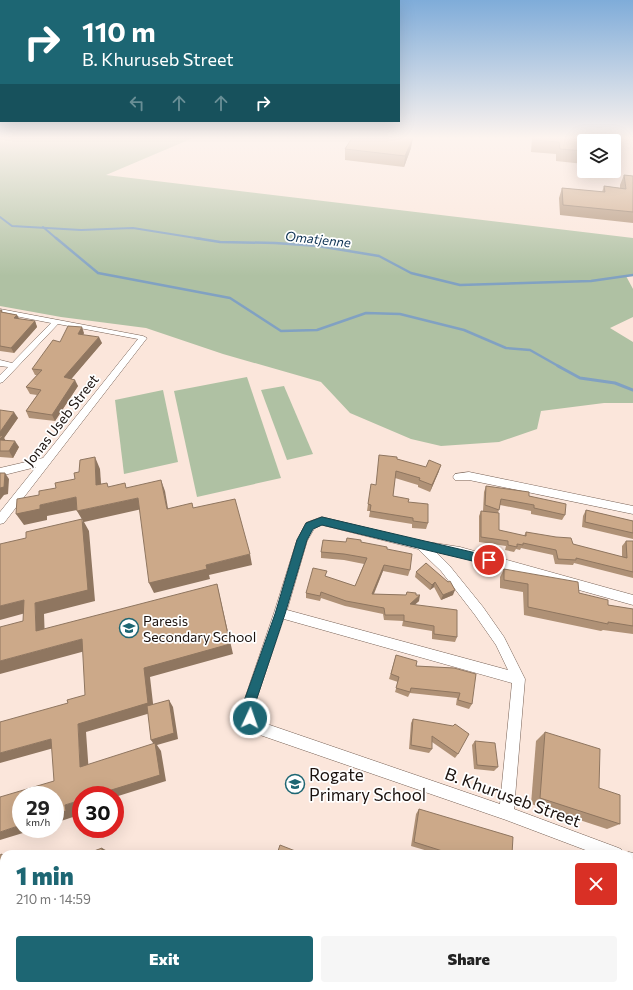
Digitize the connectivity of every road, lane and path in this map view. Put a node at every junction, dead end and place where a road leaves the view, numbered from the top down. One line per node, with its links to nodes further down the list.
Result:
1 (0, 311): 2 (street)
2 (57, 321): 4 (street); 6 (street, Jonas Useb Street)
3 (0, 363): 4 (street)
4 (14, 366): 5 (street)
5 (0, 380)
6 (47, 461): 7 (street); 10 (street, Jonas Useb Street)
7 (0, 472)
8 (458, 478): 9 (street)
9 (633, 510)
10 (0, 520)
11 (421, 545): 12 (street, B. Khuruseb Street); 13 (street, B. Khuruseb Street); 14 (street)
12 (633, 600)
13 (280, 614): 14 (street); 15 (street, B. Khuruseb Street)
14 (519, 679): 15 (street)
15 (506, 813): 16 (street, B. Khuruseb Street)
16 (593, 850)

